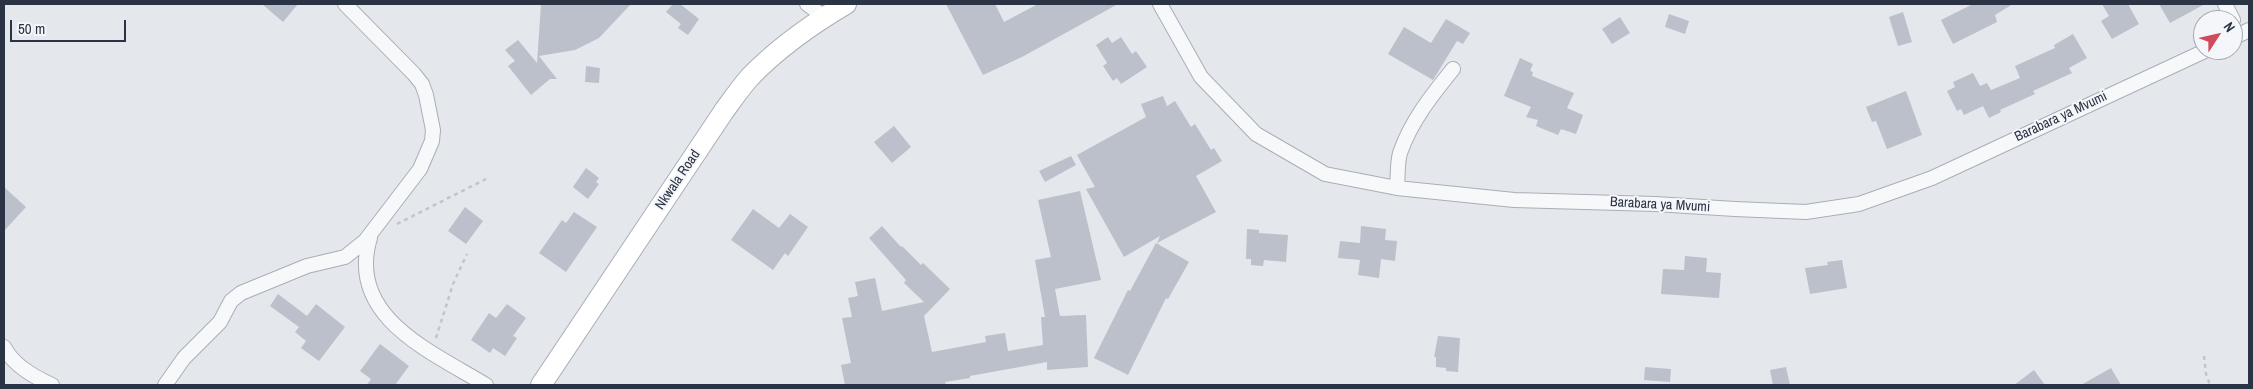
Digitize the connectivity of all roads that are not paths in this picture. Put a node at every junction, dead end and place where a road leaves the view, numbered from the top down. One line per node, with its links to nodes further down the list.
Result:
1 (345, 4): 12 (street)
2 (808, 4): 5 (street)
3 (846, 4): 5 (street, Nkwala Road)
4 (1160, 4): 8 (street, Barabara ya Mvumi)
5 (824, 16): 14 (street, Nkwala Road)
6 (2193, 57): 8 (street, Barabara ya Mvumi)
7 (1453, 69): 8 (street)
8 (1397, 188)
9 (370, 238): 13 (street)
10 (4, 347): 11 (street)
11 (52, 385)
12 (165, 385)
13 (486, 385)
14 (541, 385)

